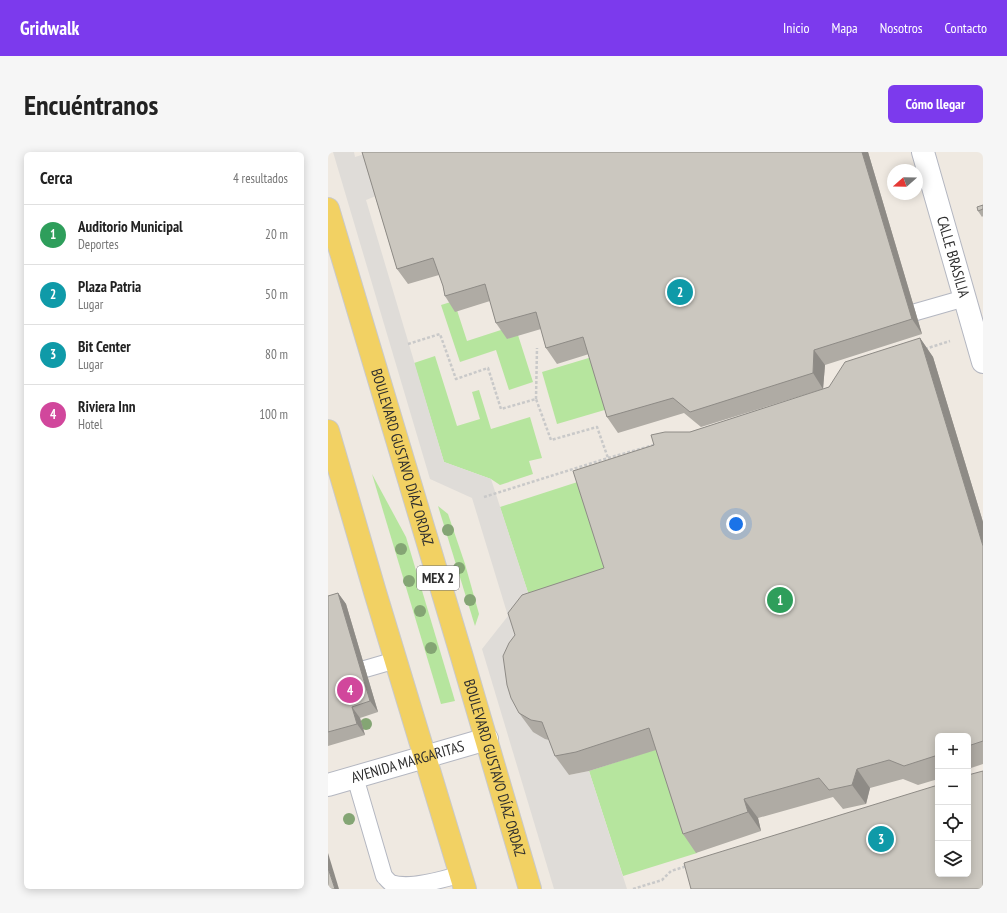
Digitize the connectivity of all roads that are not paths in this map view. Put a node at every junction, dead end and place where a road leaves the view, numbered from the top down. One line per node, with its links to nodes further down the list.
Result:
1 (923, 152): 3 (street, CALLE BRASILIA)
2 (328, 209): 9 (main road, BOULEVARD GUSTAVO DÍAZ ORDAZ / MEX 2)
3 (965, 298): 4 (lane); 5 (street, CALLE BRASILIA)
4 (877, 323)
5 (983, 362)
6 (329, 437): 7 (main road)
7 (396, 660): 8 (lane); 10 (main road)
8 (365, 669)
9 (487, 739): 10 (street, AVENIDA MARGARITAS); 14 (main road, BOULEVARD GUSTAVO DÍAZ ORDAZ / MEX 2)
10 (425, 757): 11 (street, AVENIDA MARGARITAS); 13 (main road)
11 (355, 777): 12 (street, AVENIDA MARGARITAS); 13 (lane)
12 (328, 785)
13 (463, 882)
14 (530, 889)

